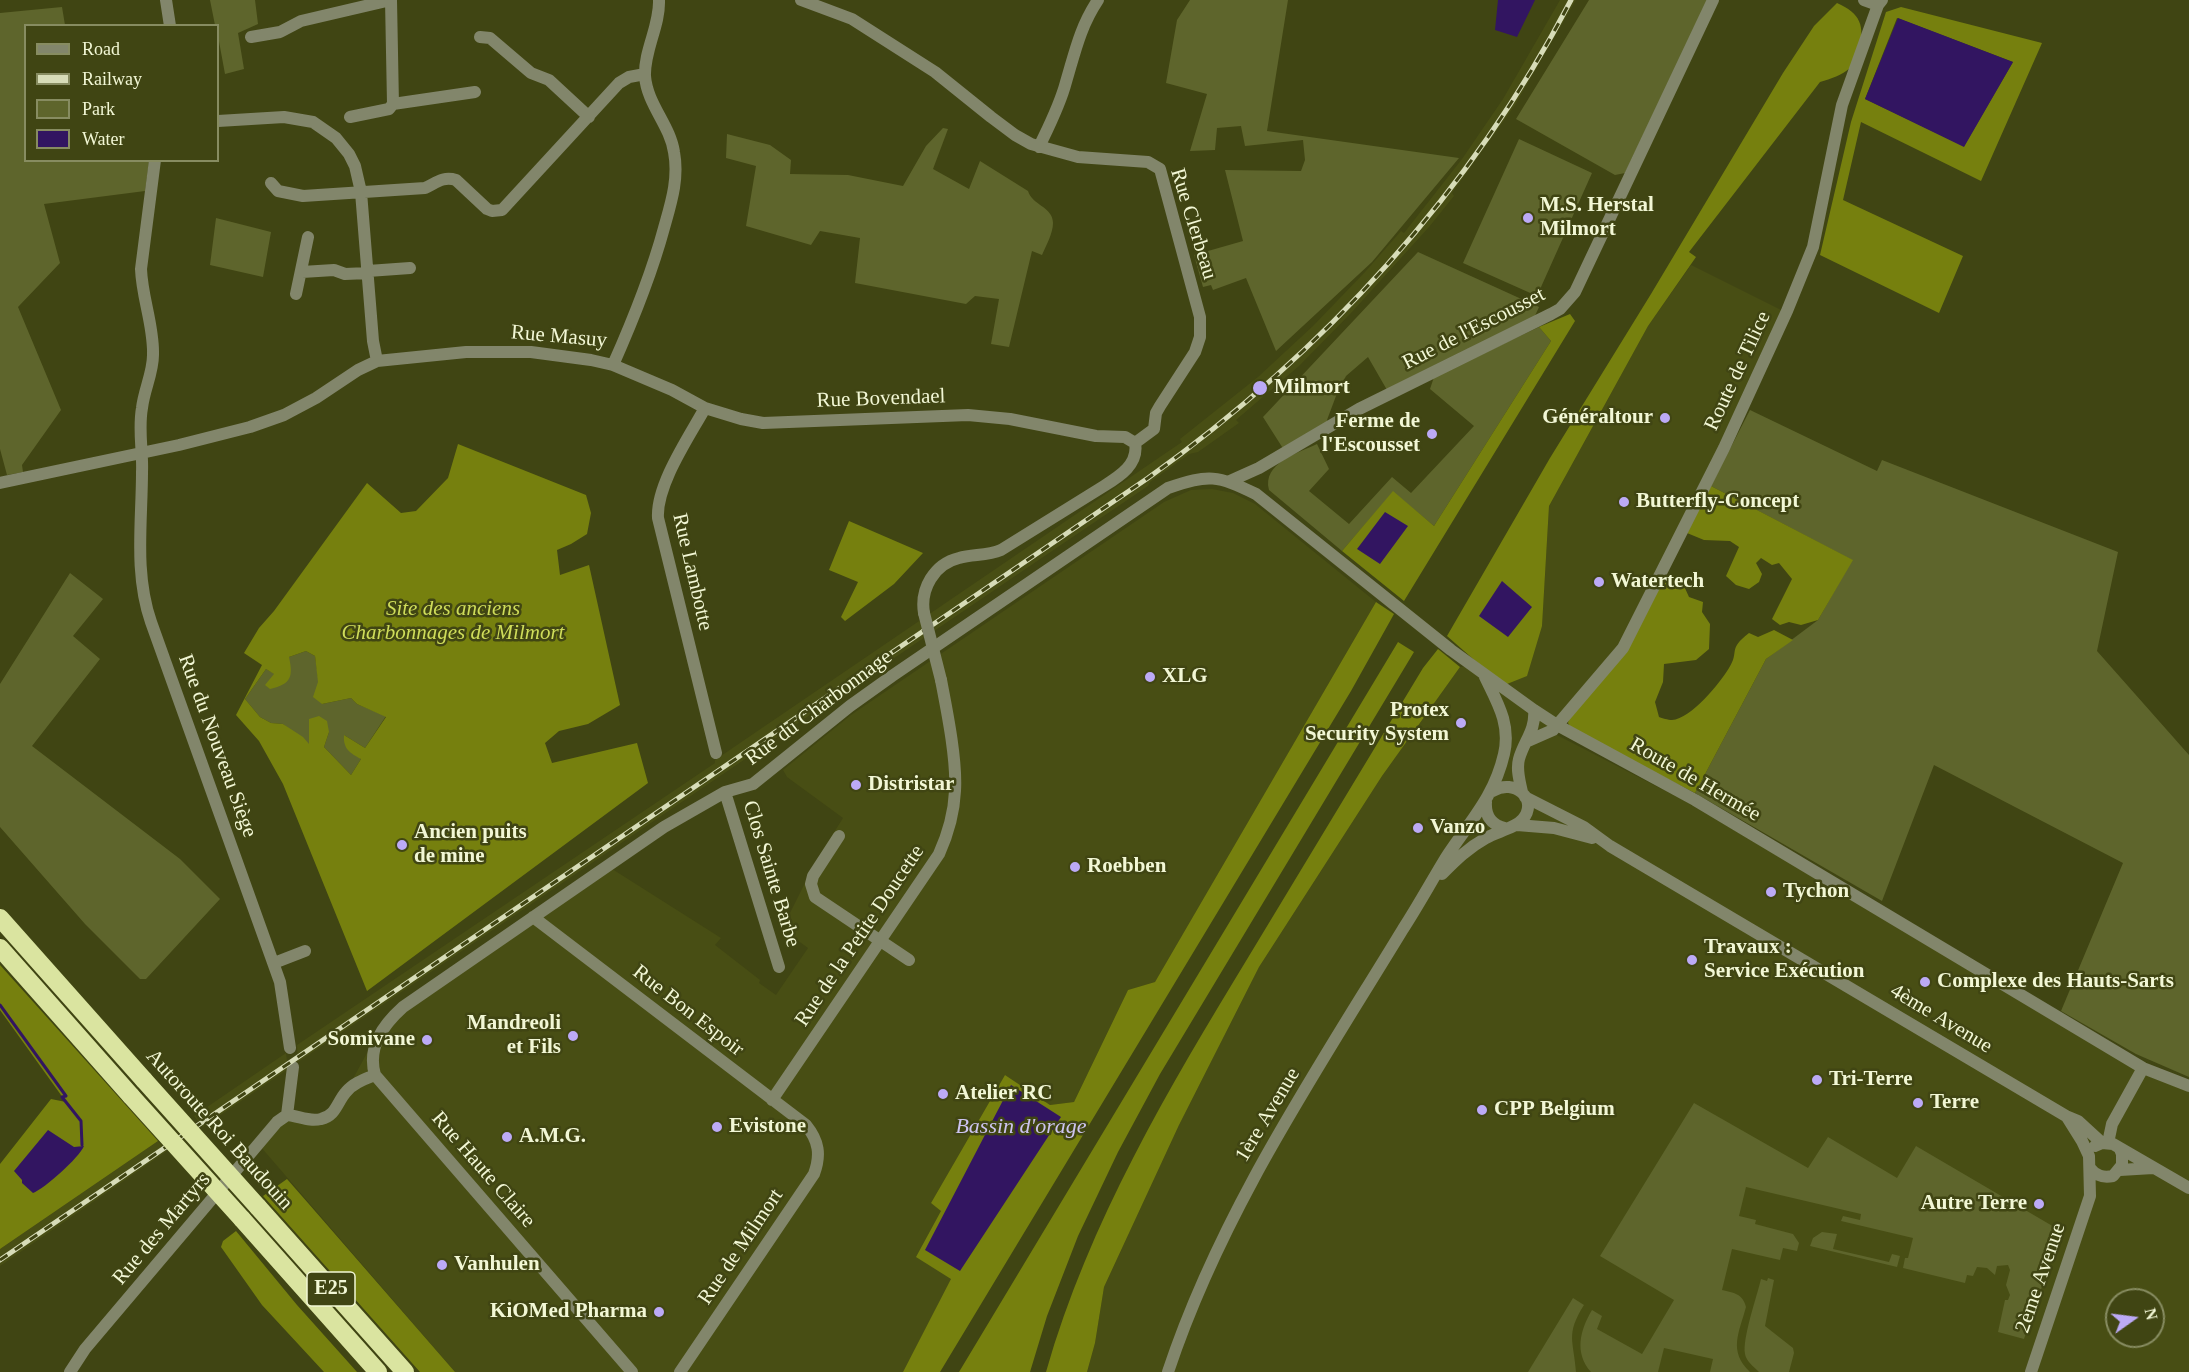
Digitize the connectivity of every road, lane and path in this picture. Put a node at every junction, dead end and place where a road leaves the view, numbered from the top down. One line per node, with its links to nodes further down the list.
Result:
1 (166, 0): 9 (street)
2 (391, 0): 10 (street); 14 (street)
3 (659, 0): 12 (street, Rue Masuy)
4 (801, 0): 18 (street, Rue Clerbeau)
5 (1098, 0): 18 (street)
6 (1713, 0): 33 (street, Rue de l'Escousset)
7 (1864, 0): 8 (street)
8 (1880, 3): 39 (street, Route de Tilice)
9 (170, 24)
10 (251, 37)
11 (480, 37): 16 (street)
12 (645, 74): 16 (street); 28 (street, Rue Masuy)
13 (475, 92): 14 (street)
14 (393, 104): 15 (street)
15 (350, 117)
16 (589, 117): 21 (street)
17 (219, 121): 21 (street)
18 (1040, 147): 30 (street, Rue Clerbeau)
19 (155, 162): 31 (street, Rue du Nouveau Siège)
20 (270, 183): 21 (street)
21 (361, 192): 25 (street)
22 (309, 237): 24 (street)
23 (410, 268): 25 (street)
24 (302, 272): 25 (street); 26 (street)
25 (368, 272): 27 (street)
26 (296, 294)
27 (377, 361): 28 (street, Rue Masuy); 31 (street, Rue Masuy)
28 (613, 365): 29 (street, Rue Bovendael)
29 (705, 408): 30 (street, Rue Bovendael); 41 (street, Rue Lambotte)
30 (1135, 443): 52 (street, Rue de la Petite Doucette, bridge)
31 (141, 453): 34 (street, Rue Masuy); 56 (street, Rue du Nouveau Siège)
32 (1205, 477): 33 (street, Route de Hermée); 43 (street, Rue du Charbonnage)
33 (1230, 481): 35 (street, Route de Hermée)
34 (0, 483)
35 (1483, 673): 36 (street, Route de Hermée); 38 (street, 1ère Avenue)
36 (1519, 700): 37 (street, Route de Hermée); 38 (street)
37 (1534, 710): 39 (street, Route de Hermée); 40 (street)
38 (1504, 715): 42 (street, 1ère Avenue)
39 (1557, 725): 40 (street); 60 (street, Route de Hermée)
40 (1528, 741): 44 (street)
41 (716, 753)
42 (1493, 791): 44 (street); 45 (street, 1ère Avenue)
43 (725, 792): 50 (street, Rue du Charbonnage); 57 (street, Clos Sainte Barbe)
44 (1523, 795): 46 (street); 48 (street, 4ème Avenue)
45 (1486, 802): 46 (street); 49 (street, 1ère Avenue)
46 (1511, 826): 48 (street, 4ème Avenue); 49 (street, 1ère Avenue)
47 (839, 836): 52 (street)
48 (1610, 846): 65 (street, 4ème Avenue)
49 (1427, 891): 82 (street, 1ère Avenue)
50 (533, 916): 61 (street, Rue du Charbonnage); 63 (street, Rue Bon Espoir)
51 (0, 918): 79 (highway, Autoroute Roi Baudouin / E25, bridge)
52 (880, 941): 55 (street); 63 (street, Rue de la Petite Doucette)
53 (0, 948): 78 (highway, Autoroute Roi Baudouin / E25, bridge)
54 (305, 951): 56 (street)
55 (909, 960)
56 (274, 963): 58 (street, Rue du Nouveau Siège)
57 (779, 967)
58 (290, 1048)
59 (293, 1067): 64 (street)
60 (2143, 1068): 62 (street, Route de Hermée); 66 (street)
61 (375, 1075): 64 (street); 80 (street, Rue Haute Claire)
62 (2189, 1086)
63 (772, 1100): 68 (street, Rue Bon Espoir)
64 (287, 1115): 77 (street, Rue des Martyrs)
65 (2066, 1116): 67 (street, 4ème Avenue); 71 (street, 4ème Avenue)
66 (2112, 1124): 67 (street); 69 (street)
67 (2087, 1129): 69 (street, 4ème Avenue)
68 (816, 1140): 81 (street, Rue de Milmort)
69 (2105, 1143): 70 (street, 4ème Avenue); 71 (street)
70 (2120, 1149): 72 (street, 4ème Avenue); 73 (street)
71 (2090, 1162): 74 (street); 76 (street, 2ème Avenue)
72 (2154, 1168): 73 (street); 75 (street, 4ème Avenue)
73 (2120, 1170): 74 (street)
74 (2109, 1177): 76 (street, 2ème Avenue)
75 (2189, 1188)
76 (2090, 1196): 83 (street, 2ème Avenue)
77 (70, 1372)
78 (378, 1372)
79 (405, 1372)
80 (632, 1372)
81 (680, 1372)
82 (1168, 1372)
83 (2031, 1372)

